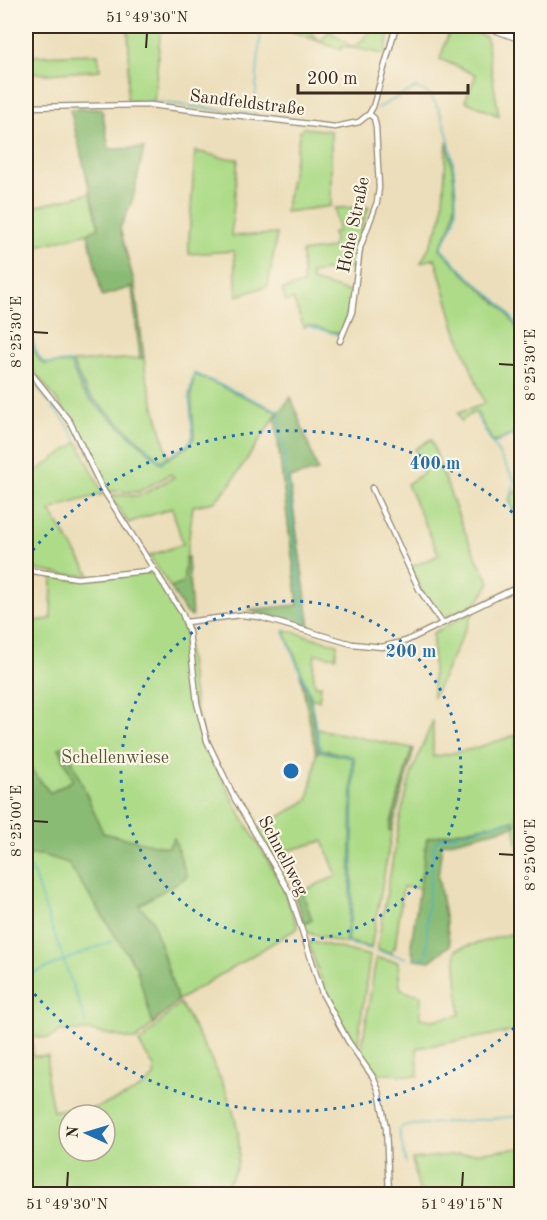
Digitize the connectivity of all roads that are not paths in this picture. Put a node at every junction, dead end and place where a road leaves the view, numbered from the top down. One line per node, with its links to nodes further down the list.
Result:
1 (396, 26): 5 (street)
2 (487, 26): 3 (main road)
3 (519, 39)
4 (26, 107): 5 (street, Sandfeldstraße)
5 (369, 114): 6 (street, Hohe Straße)
6 (340, 341)
7 (26, 366): 9 (street, Schnellweg)
8 (372, 488): 13 (street)
9 (153, 568): 10 (street); 12 (street, Schnellweg)
10 (26, 570)
11 (522, 585): 13 (street)
12 (186, 622): 13 (street); 14 (street, Schnellweg)
13 (442, 623)
14 (389, 1194)

